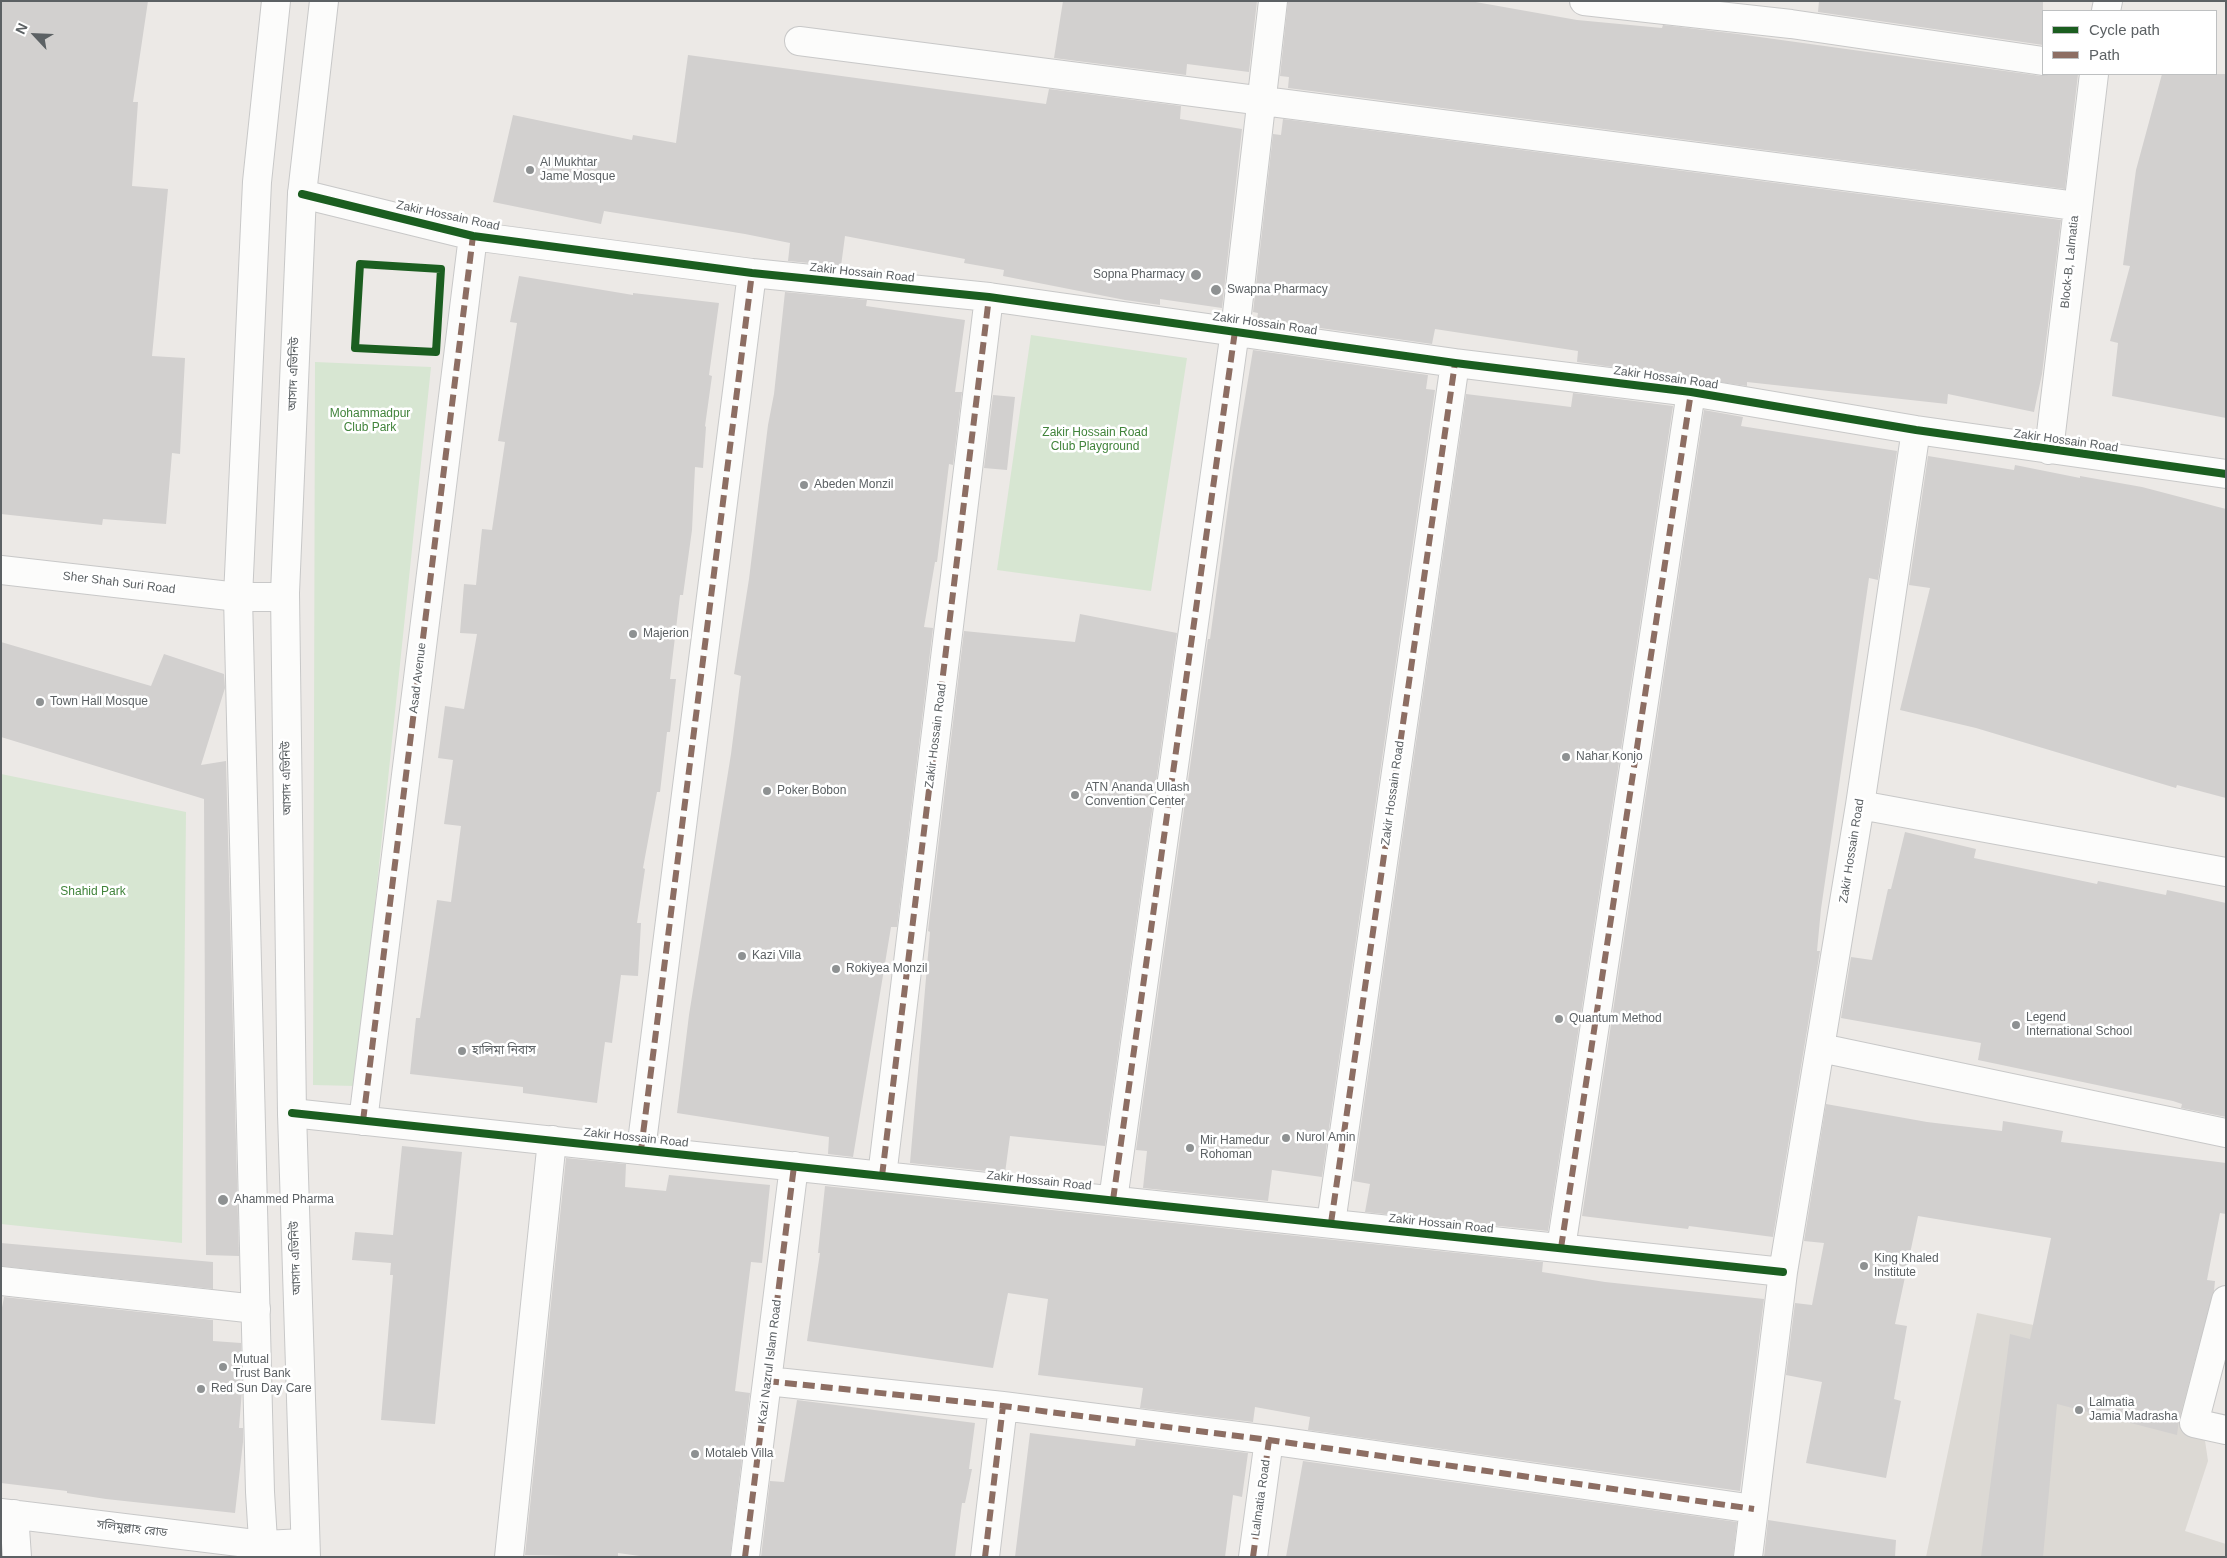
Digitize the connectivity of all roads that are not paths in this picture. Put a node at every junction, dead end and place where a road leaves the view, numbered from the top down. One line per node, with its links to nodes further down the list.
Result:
1 (276, 1): 22 (street)
2 (324, 1): 10 (street, আসাদ এভিনিউ)
3 (1273, 1): 9 (street)
4 (1584, 1): 5 (street)
5 (1792, 13): 7 (street)
6 (799, 41): 9 (street)
7 (2042, 61)
8 (2094, 75): 11 (street, Block-B, Lalmatia)
9 (1260, 101): 11 (street); 15 (street)
10 (302, 194): 12 (street, Zakir Hossain Road); 23 (street, আসাদ এভিনিউ)
11 (2076, 206): 19 (street, Block-B, Lalmatia)
12 (473, 236): 13 (street, Zakir Hossain Road); 28 (street, Asad Avenue)
13 (752, 273): 14 (street, Zakir Hossain Road); 31 (street, Zakir Hossain Road)
14 (990, 297): 15 (street, Zakir Hossain Road); 33 (street, Zakir Hossain Road)
15 (1236, 331): 16 (street, Zakir Hossain Road); 34 (street, Zakir Hossain Road)
16 (1455, 363): 17 (street, Zakir Hossain Road); 35 (street, Zakir Hossain Road)
17 (1691, 392): 18 (street, Zakir Hossain Road); 36 (street, Zakir Hossain Road)
18 (1916, 430): 19 (street, Zakir Hossain Road); 24 (street, Zakir Hossain Road)
19 (2049, 450): 20 (street, Zakir Hossain Road)
20 (2226, 474)
21 (1, 570): 22 (street, Sher Shah Suri Road)
22 (238, 597): 23 (street, Sher Shah Suri Road); 40 (street)
23 (285, 598): 27 (street, আসাদ এভিনিউ)
24 (1860, 806): 25 (street); 26 (street, Zakir Hossain Road)
25 (2226, 872)
26 (1821, 1048): 29 (street); 37 (street, Zakir Hossain Road)
27 (292, 1113): 28 (street, Zakir Hossain Road); 47 (street, আসাদ এভিনিউ)
28 (363, 1121): 30 (street, Zakir Hossain Road)
29 (2226, 1133)
30 (552, 1140): 31 (street, Zakir Hossain Road); 50 (street)
31 (641, 1150): 32 (street, Zakir Hossain Road)
32 (794, 1166): 33 (street, Zakir Hossain Road); 41 (street, Kazi Nazrul Islam Road)
33 (882, 1176): 34 (street, Zakir Hossain Road)
34 (1113, 1200): 35 (street, Zakir Hossain Road)
35 (1331, 1223): 36 (street, Zakir Hossain Road)
36 (1561, 1248): 37 (street, Zakir Hossain Road)
37 (1783, 1272): 45 (street, Zakir Hossain Road)
38 (1, 1281): 40 (street)
39 (2226, 1300): 43 (street)
40 (256, 1309): 48 (street)
41 (767, 1381): 42 (street); 51 (street, Kazi Nazrul Islam Road)
42 (1003, 1406): 44 (street); 52 (street)
43 (2226, 1430)
44 (1269, 1440): 45 (street); 53 (street, Lalmatia Road)
45 (1754, 1510): 54 (street, Zakir Hossain Road)
46 (8, 1514): 48 (street, সলিমুল্লাহ রোড); 49 (street)
47 (306, 1550): 48 (street, সলিমুল্লাহ রোড)
48 (263, 1551)
49 (17, 1557)
50 (509, 1557)
51 (745, 1557)
52 (985, 1557)
53 (1253, 1557)
54 (1748, 1557)

